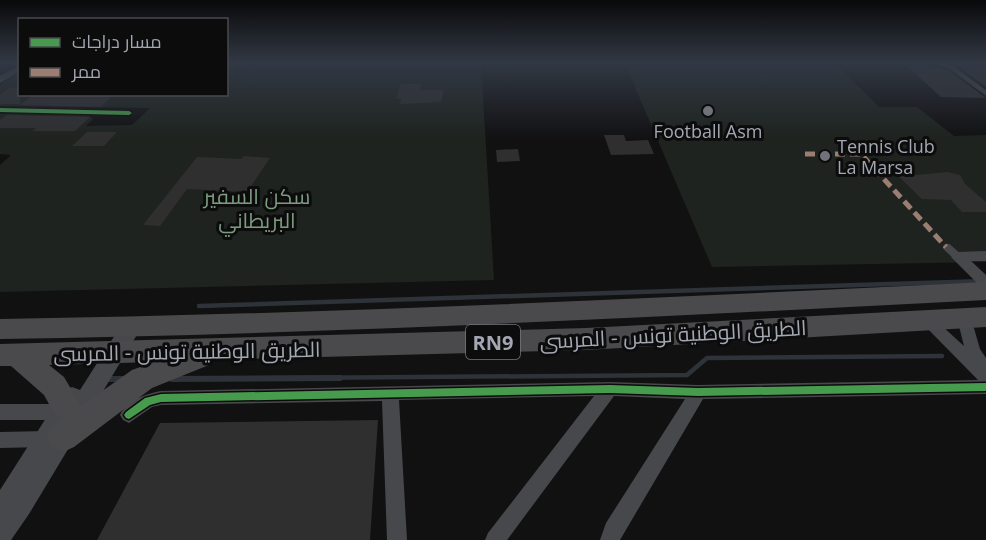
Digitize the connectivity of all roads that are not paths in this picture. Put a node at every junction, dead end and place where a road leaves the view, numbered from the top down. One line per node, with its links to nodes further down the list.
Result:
1 (0, 110): 2 (street)
2 (129, 113)
3 (946, 247): 5 (lane)
4 (986, 256): 5 (street)
5 (958, 257): 6 (street)
6 (986, 283)
7 (986, 291): 11 (highway, الطريق الوطنية تونس - المرسى / RN9)
8 (975, 317): 9 (highway, الطريق الوطنية تونس - المرسى / RN9); 14 (street)
9 (926, 320): 12 (highway, الطريق الوطنية تونس - المرسى / RN9); 15 (street)
10 (0, 329): 11 (highway, الطريق الوطنية تونس - المرسى / RN9)
11 (115, 341): 12 (highway, الطريق الوطنية تونس - المرسى / RN9); 13 (highway, الطريق الوطنية تونس - المرسى / RN9); 22 (street); 22 (street)
12 (217, 350): 22 (highway)
13 (8, 355): 22 (highway)
14 (986, 372)
15 (986, 377)
16 (986, 387): 19 (street)
17 (610, 389): 18 (street); 19 (street); 27 (street)
18 (390, 392): 21 (street); 26 (street)
19 (698, 392): 28 (street)
20 (0, 412): 22 (street)
21 (129, 416)
22 (59, 424): 23 (street); 24 (street); 25 (street)
23 (0, 440)
24 (0, 513)
25 (0, 533)
26 (397, 540)
27 (495, 540)
28 (610, 540)

